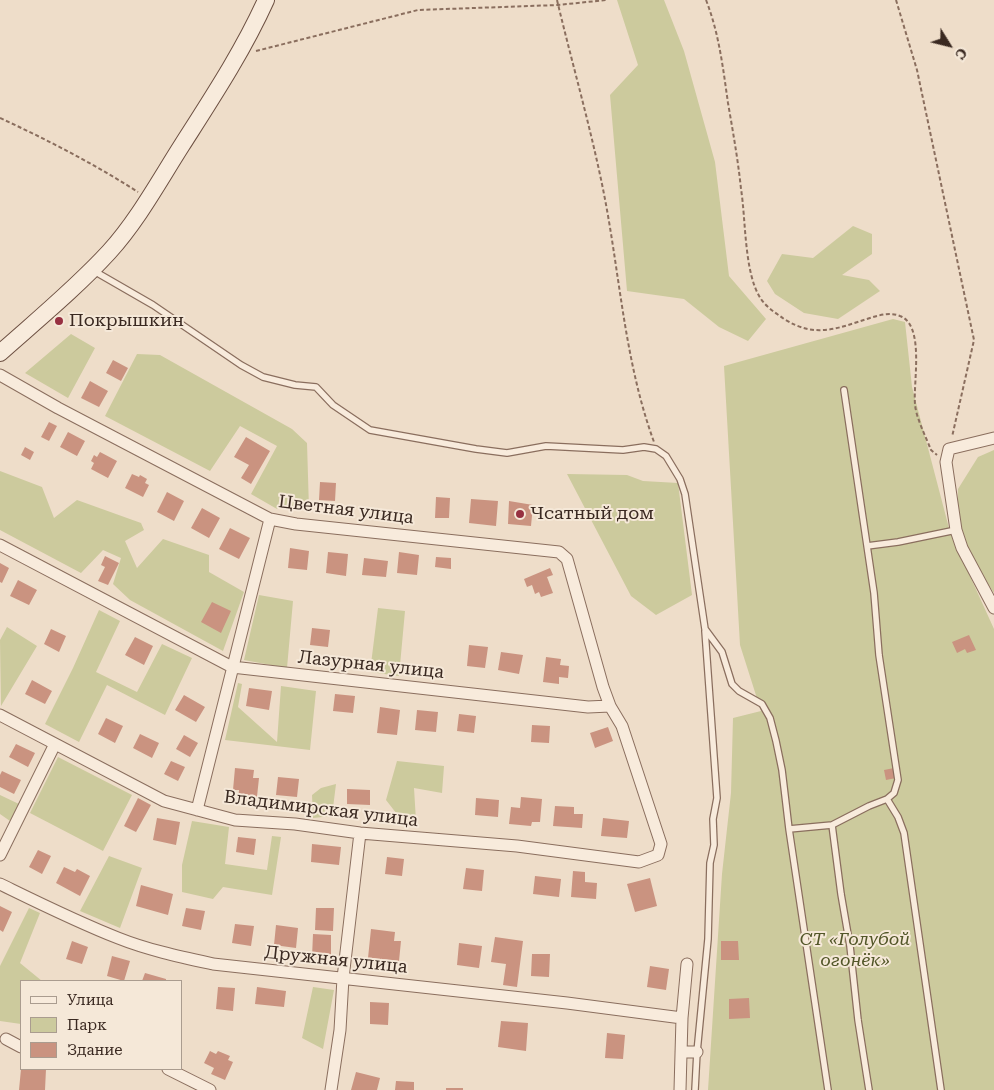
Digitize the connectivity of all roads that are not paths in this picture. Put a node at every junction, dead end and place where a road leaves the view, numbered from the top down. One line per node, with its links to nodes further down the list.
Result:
1 (266, 0): 2 (street)
2 (92, 270): 3 (street); 12 (lane)
3 (0, 353)
4 (0, 375): 7 (street, Цветная улица)
5 (844, 390): 10 (lane)
6 (994, 438): 8 (street)
7 (270, 519): 13 (street); 14 (street, Цветная улица)
8 (956, 530): 10 (lane); 11 (street)
9 (0, 545): 13 (street, Лазурная улица)
10 (867, 546): 17 (lane)
11 (994, 608)
12 (705, 629): 20 (lane); 30 (lane)
13 (232, 667): 14 (street, Лазурная улица); 18 (street)
14 (610, 706): 21 (street, Владимирская улица)
15 (0, 715): 16 (street, Владимирская улица)
16 (54, 744): 18 (street, Владимирская улица); 22 (street)
17 (887, 799): 19 (lane); 38 (lane)
18 (197, 810): 21 (street, Владимирская улица)
19 (832, 825): 20 (lane); 37 (lane)
20 (789, 829): 36 (lane)
21 (360, 833): 25 (street)
22 (0, 855)
23 (0, 884): 25 (street, Дружная улица)
24 (686, 964): 26 (street)
25 (343, 978): 26 (street, Дружная улица); 33 (street)
26 (682, 1018): 29 (street)
27 (6, 1039): 28 (street)
28 (20, 1046)
29 (681, 1052): 30 (street); 34 (street)
30 (696, 1052): 35 (lane)
31 (170, 1070): 32 (street)
32 (210, 1090)
33 (331, 1090)
34 (680, 1090)
35 (695, 1090)
36 (828, 1090)
37 (869, 1090)
38 (941, 1090)

